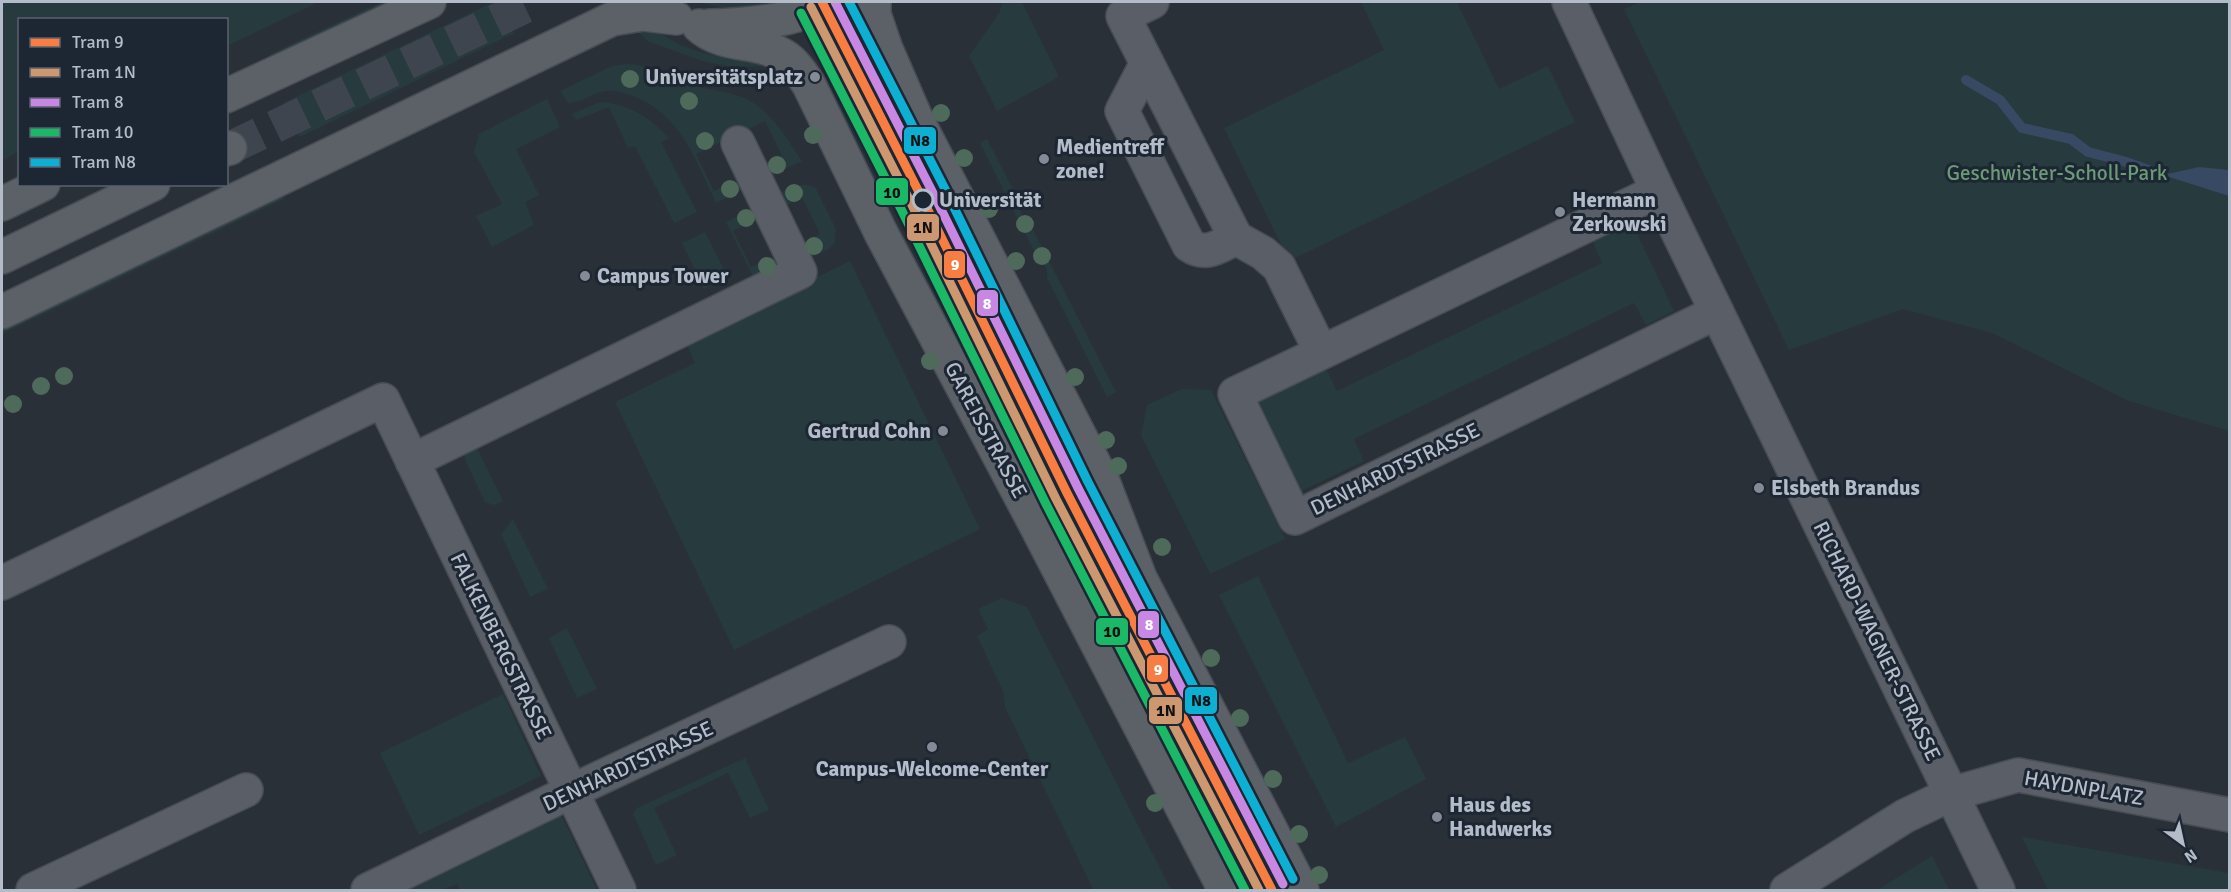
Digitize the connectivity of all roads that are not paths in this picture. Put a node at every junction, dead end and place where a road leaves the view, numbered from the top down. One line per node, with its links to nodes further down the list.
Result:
1 (429, 2): 9 (main road)
2 (647, 2): 7 (main road)
3 (832, 2): 7 (main road)
4 (874, 2): 31 (main road)
5 (1152, 2): 8 (street)
6 (1569, 2): 13 (street, RICHARD-WAGNER-STRASSE)
7 (687, 22): 17 (main road); 30 (main road, GAREISSTRASSE)
8 (1147, 63): 15 (street); 15 (street)
9 (228, 95)
10 (738, 143): 20 (street)
11 (39, 186): 14 (main road)
12 (149, 186): 16 (main road)
13 (1658, 191): 18 (street, RICHARD-WAGNER-STRASSE); 19 (street, DENHARDTSTRASSE)
14 (2, 204)
15 (1236, 238): 19 (street)
16 (2, 257)
17 (2, 312)
18 (1717, 312): 19 (street, DENHARDTSTRASSE); 25 (street, RICHARD-WAGNER-STRASSE)
19 (1321, 352)
20 (412, 461): 21 (street, FALKENBERGSTRASSE); 24 (street, FALKENBERGSTRASSE)
21 (2, 583)
22 (889, 642): 24 (street, DENHARDTSTRASSE)
23 (246, 790): 27 (street)
24 (572, 791): 28 (street, DENHARDTSTRASSE); 29 (street, FALKENBERGSTRASSE)
25 (1951, 794): 26 (street, HAYDNPLATZ); 32 (street, HAYDNPLATZ); 33 (street, RICHARD-WAGNER-STRASSE)
26 (2229, 815)
27 (33, 891)
28 (369, 891)
29 (620, 891)
30 (1225, 891)
31 (1302, 891)
32 (1787, 891)
33 (1998, 891)

